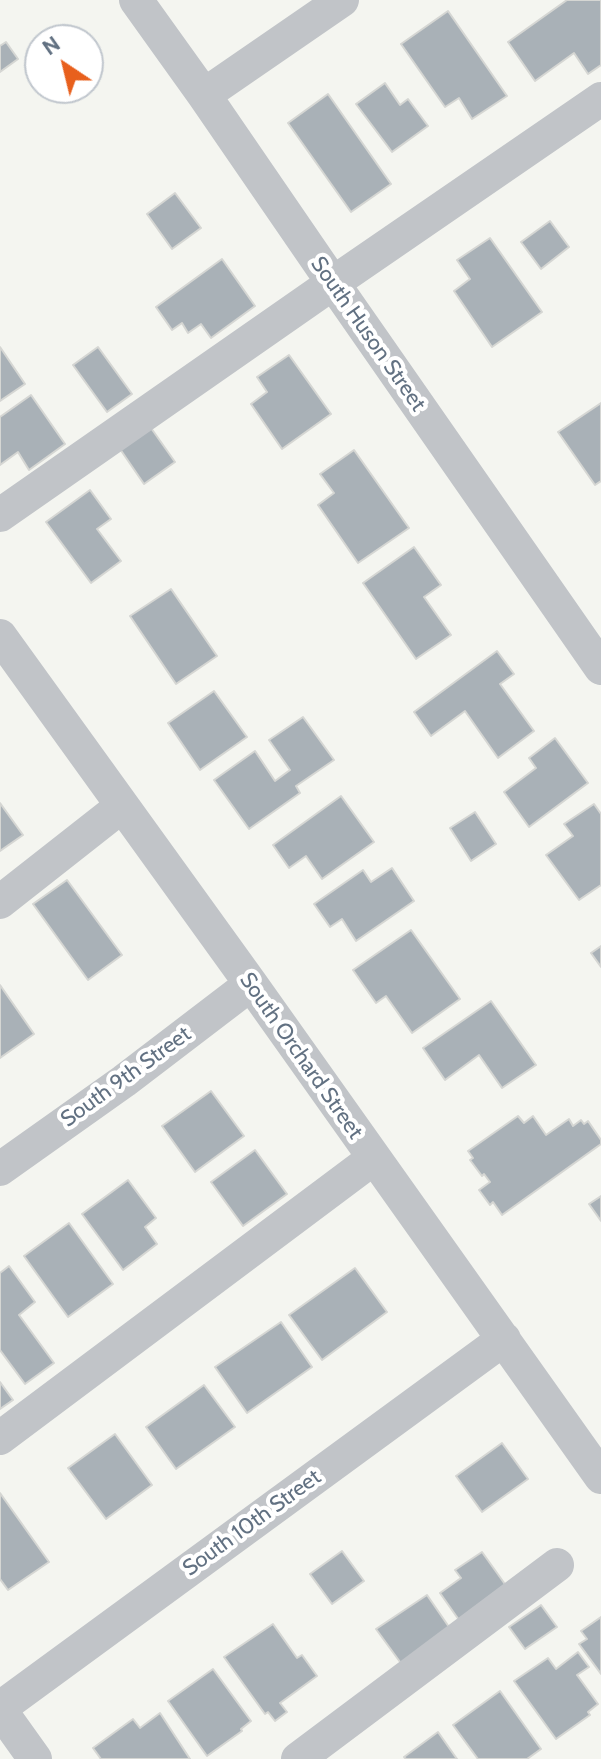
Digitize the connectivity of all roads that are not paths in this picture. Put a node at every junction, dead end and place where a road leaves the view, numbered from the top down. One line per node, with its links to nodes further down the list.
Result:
1 (136, 0): 3 (street, South Huson Street)
2 (342, 0): 3 (street)
3 (204, 95): 5 (street, South Huson Street)
4 (601, 99): 5 (street)
5 (333, 283): 6 (street); 8 (street, South Huson Street)
6 (0, 515)
7 (0, 636): 9 (street, South Orchard Street)
8 (601, 668)
9 (122, 806): 10 (street); 11 (street, South Orchard Street)
10 (0, 902)
11 (251, 984): 12 (street, South Orchard Street); 13 (street, South 9th Street)
12 (374, 1158): 14 (street, South Orchard Street); 15 (street)
13 (0, 1169)
14 (504, 1339): 16 (street, South Orchard Street); 18 (street, South 10th Street)
15 (0, 1438)
16 (601, 1477)
17 (557, 1565): 20 (street)
18 (0, 1709): 19 (street)
19 (35, 1759)
20 (298, 1759)

